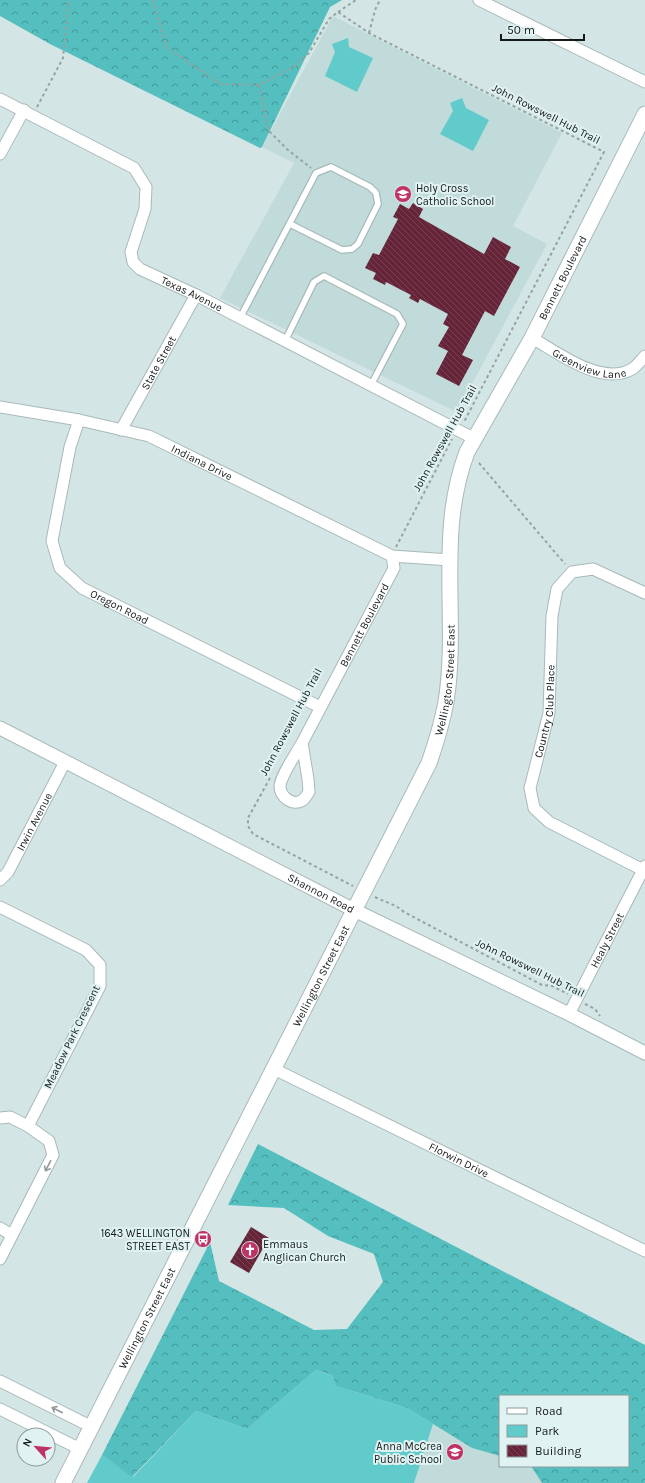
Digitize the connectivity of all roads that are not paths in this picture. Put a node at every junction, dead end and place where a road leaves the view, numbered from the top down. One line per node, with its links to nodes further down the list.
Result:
1 (479, 0): 2 (street)
2 (645, 82)
3 (0, 99): 4 (street, Texas Avenue)
4 (28, 113): 6 (street); 8 (street, Texas Avenue)
5 (645, 114): 10 (main road, Bennett Boulevard)
6 (0, 154)
7 (290, 224): 7 (lane); 9 (lane)
8 (196, 295): 9 (street, Texas Avenue); 16 (street, State Street)
9 (240, 318): 11 (street, Texas Avenue)
10 (532, 338): 12 (street, Greenview Lane); 17 (main road, Bennett Boulevard)
11 (285, 341): 13 (street, Texas Avenue); 13 (lane)
12 (645, 356)
13 (371, 385): 17 (street, Texas Avenue)
14 (0, 407): 15 (street, Indiana Drive)
15 (79, 420): 16 (street, Indiana Drive); 21 (street, Oregon Road)
16 (121, 430): 18 (street, Indiana Drive)
17 (475, 439): 19 (main road, Wellington Street East)
18 (392, 556): 19 (street); 21 (street, Bennett Boulevard)
19 (450, 560): 28 (main road, Wellington Street East)
20 (645, 593): 25 (street, Country Club Place)
21 (320, 707): 23 (street, Bennett Boulevard)
22 (0, 728): 24 (street, Shannon Road)
23 (302, 743): 23 (street, Bennett Boulevard)
24 (65, 762): 26 (street, Irwin Avenue); 28 (street, Shannon Road)
25 (644, 868): 29 (street, Healy Street)
26 (0, 880)
27 (0, 907): 33 (street, Meadow Park Crescent)
28 (354, 910): 29 (street, Shannon Road); 31 (main road, Wellington Street East)
29 (569, 1014): 30 (street, Shannon Road)
30 (645, 1053)
31 (274, 1069): 36 (street, Florwin Drive); 40 (main road, Wellington Street East)
32 (0, 1118): 33 (street)
33 (28, 1126): 35 (street, one-way to 35)
34 (0, 1228): 35 (street)
35 (12, 1236): 37 (street)
36 (645, 1251)
37 (0, 1259)
38 (0, 1381): 40 (street, one-way to 38)
39 (0, 1410): 41 (street)
40 (92, 1428): 41 (main road, Wellington Street East)
41 (80, 1449): 42 (main road, Wellington Street East)
42 (63, 1483)

